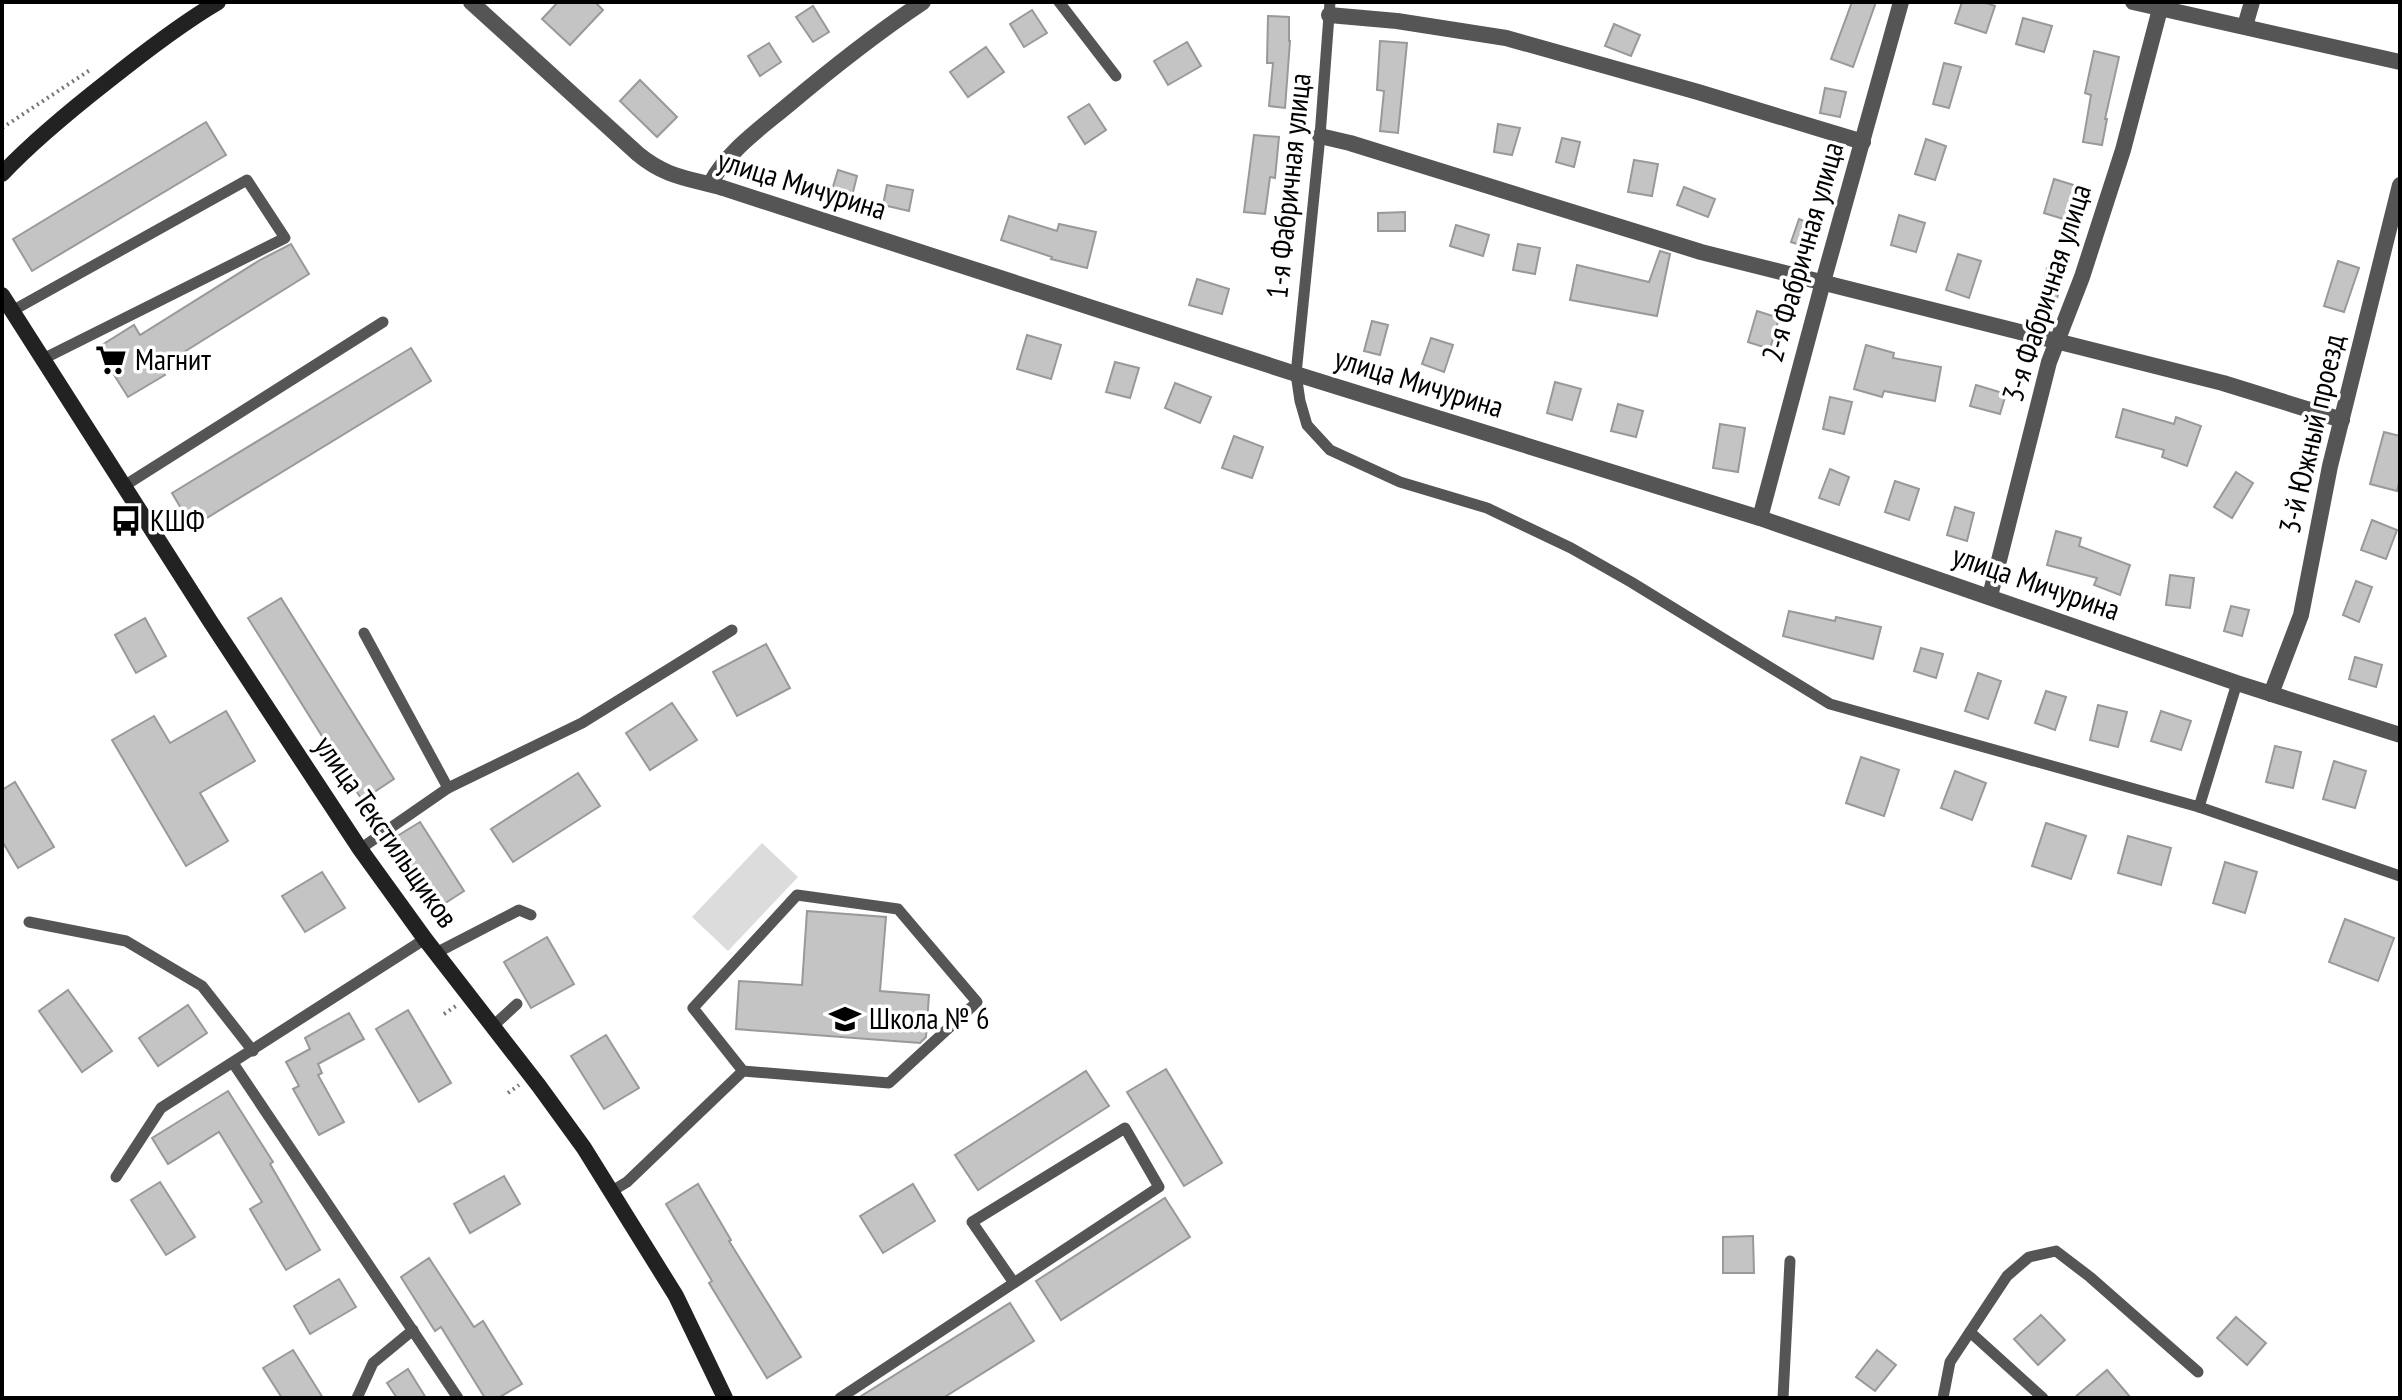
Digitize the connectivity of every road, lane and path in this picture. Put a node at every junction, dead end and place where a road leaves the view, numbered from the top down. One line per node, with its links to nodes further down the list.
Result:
1 (218, 2): 15 (main road)
2 (471, 2): 16 (street, улица Мичурина)
3 (923, 2): 16 (street)
4 (1059, 2): 12 (lane)
5 (1901, 2): 14 (street, 2-я Фабричная улица)
6 (2133, 2): 9 (street)
7 (2252, 2): 10 (street)
8 (1330, 9): 13 (lane, 1-я Фабричная улица); 14 (street)
9 (2160, 9): 10 (street); 22 (street, 3-я Фабричная улица)
10 (2245, 26): 11 (street)
11 (2400, 62)
12 (1116, 76)
13 (1320, 136): 18 (street); 24 (lane, 1-я Фабричная улица)
14 (1863, 142): 18 (street, 2-я Фабричная улица)
15 (2, 174)
16 (710, 184): 24 (street, улица Мичурина)
17 (2400, 185): 25 (street, 3-й Южный проезд)
18 (1823, 282): 22 (street); 27 (street, 2-я Фабричная улица)
19 (2, 295): 20 (main road, улица Текстильщиков)
20 (12, 311): 23 (main road, улица Текстильщиков); 23 (lane)
21 (383, 322): 26 (lane)
22 (2056, 341): 25 (street); 28 (street, 3-я Фабричная улица)
23 (43, 359): 26 (main road, улица Текстильщиков)
24 (1296, 374): 27 (street, улица Мичурина); 35 (lane, 1-я Фабричная улица)
25 (2342, 420): 32 (street, 3-й Южный проезд)
26 (124, 486): 36 (main road, улица Текстильщиков)
27 (1760, 518): 28 (street, улица Мичурина)
28 (1990, 596): 31 (street, улица Мичурина)
29 (732, 630): 34 (lane)
30 (364, 633): 34 (lane)
31 (2237, 683): 32 (street, улица Мичурина); 35 (lane)
32 (2271, 694): 33 (street, улица Мичурина)
33 (2400, 735)
34 (448, 788): 36 (lane)
35 (2199, 807): 37 (lane, 1-я Фабричная улица)
36 (360, 849): 40 (main road, улица Текстильщиков)
37 (2400, 876)
38 (531, 915): 41 (lane)
39 (29, 922): 46 (lane)
40 (425, 939): 41 (main road, улица Текстильщиков); 46 (lane)
41 (436, 953): 45 (main road, улица Текстильщиков)
42 (458, 1004): 44 (path)
43 (517, 1004): 45 (lane)
44 (444, 1014)
45 (493, 1026): 52 (main road, улица Текстильщиков)
46 (253, 1051): 47 (lane)
47 (233, 1063): 51 (lane); 55 (lane)
48 (743, 1071): 48 (lane); 52 (lane)
49 (521, 1084): 50 (path)
50 (508, 1093)
51 (116, 1177)
52 (612, 1191): 60 (main road, улица Текстильщиков)
53 (1790, 1261): 62 (lane)
54 (1014, 1283): 54 (lane); 61 (lane)
55 (413, 1330): 58 (lane); 59 (lane)
56 (1970, 1332): 57 (lane); 63 (lane); 64 (lane)
57 (2198, 1372)
58 (357, 1398)
59 (458, 1398)
60 (724, 1398)
61 (840, 1398)
62 (1783, 1398)
63 (1943, 1398)
64 (2043, 1398)

